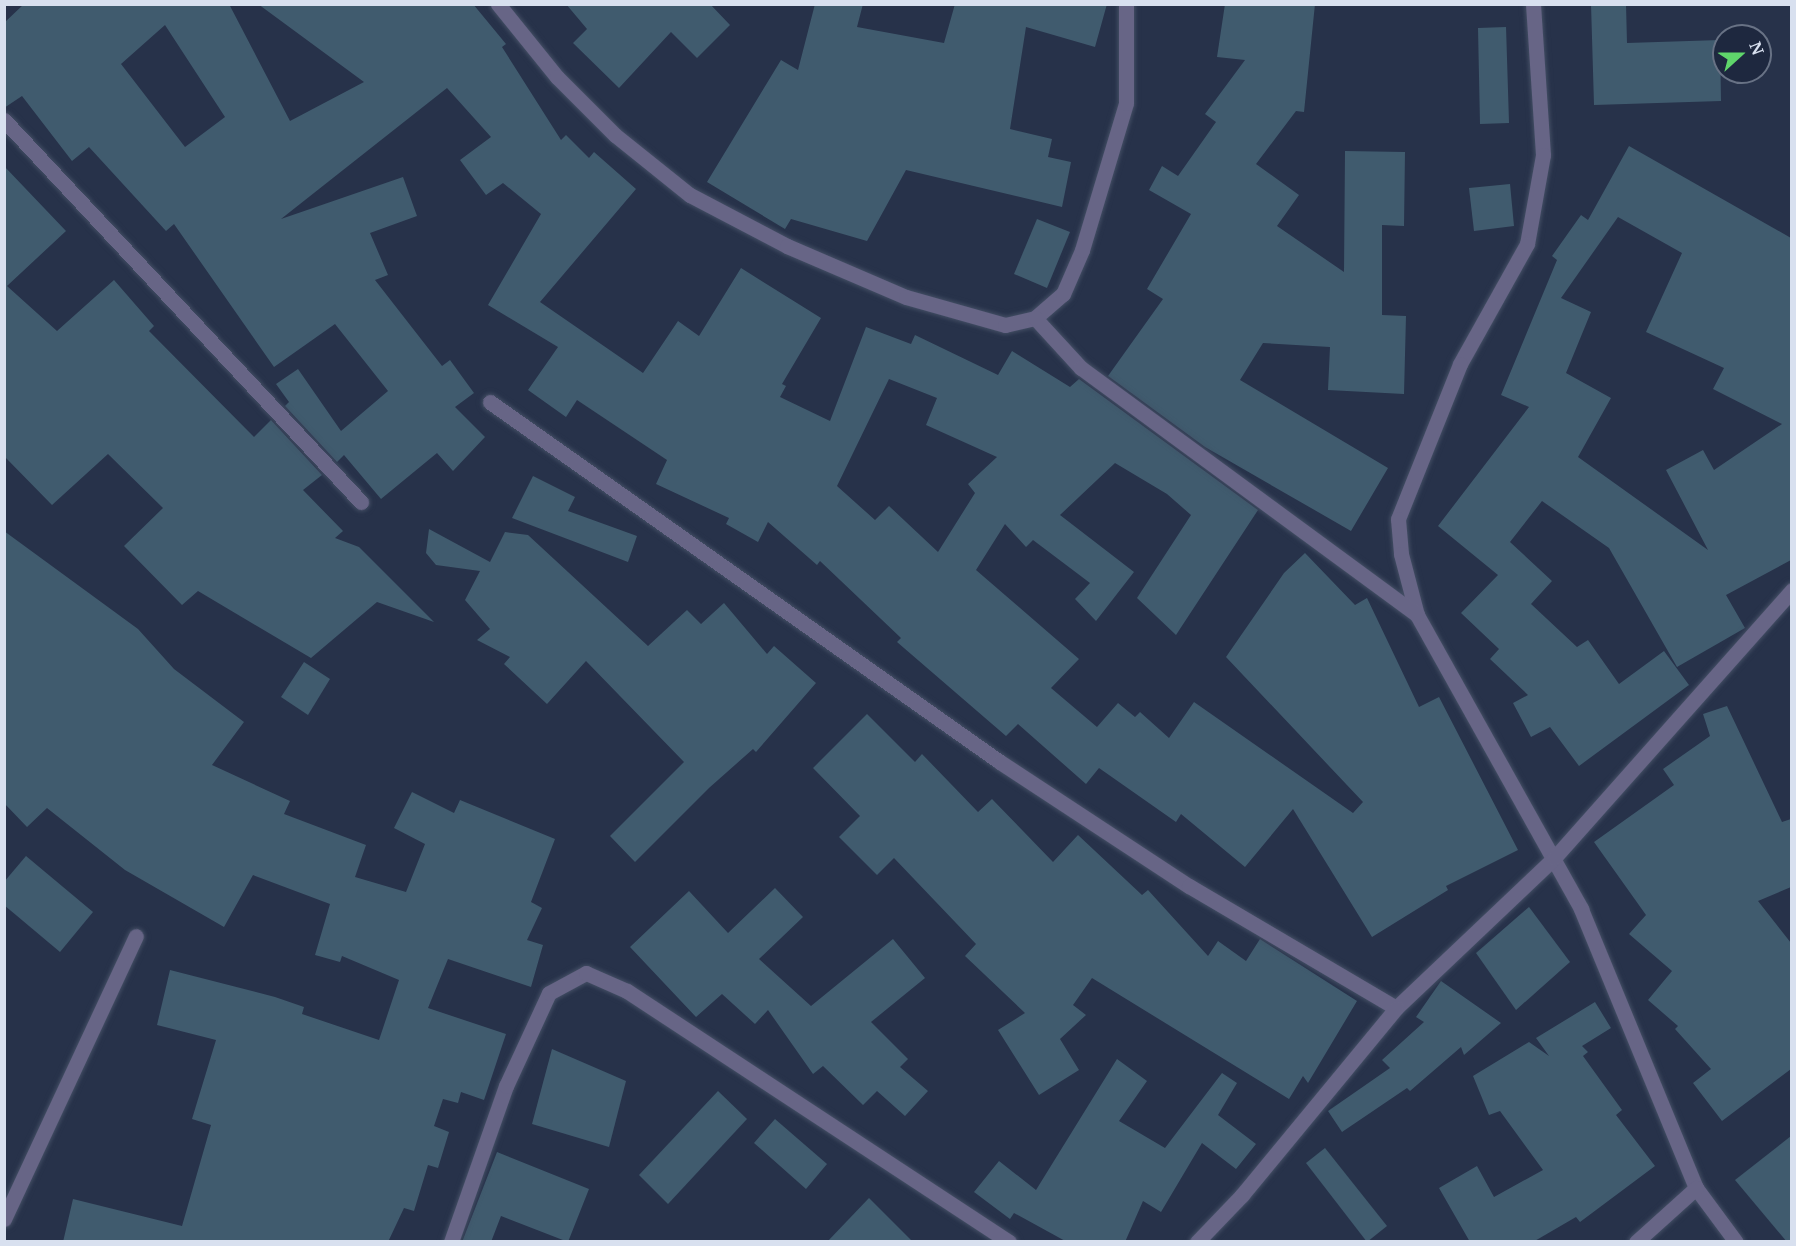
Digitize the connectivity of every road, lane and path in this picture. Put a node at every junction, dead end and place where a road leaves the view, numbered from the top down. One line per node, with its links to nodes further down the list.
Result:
1 (1126, 4): 5 (street)
2 (1533, 4): 9 (street)
3 (504, 7): 5 (street)
4 (4, 120): 7 (street)
5 (1035, 318): 9 (street)
6 (490, 402): 12 (street)
7 (361, 502)
8 (1791, 590): 10 (street)
9 (1418, 615): 10 (street)
10 (1555, 857): 12 (street); 13 (street)
11 (136, 936): 14 (street)
12 (1396, 1008): 17 (street)
13 (1696, 1188): 18 (street); 19 (street)
14 (4, 1219)
15 (451, 1242): 16 (street)
16 (1009, 1242)
17 (1197, 1242)
18 (1636, 1242)
19 (1736, 1242)

